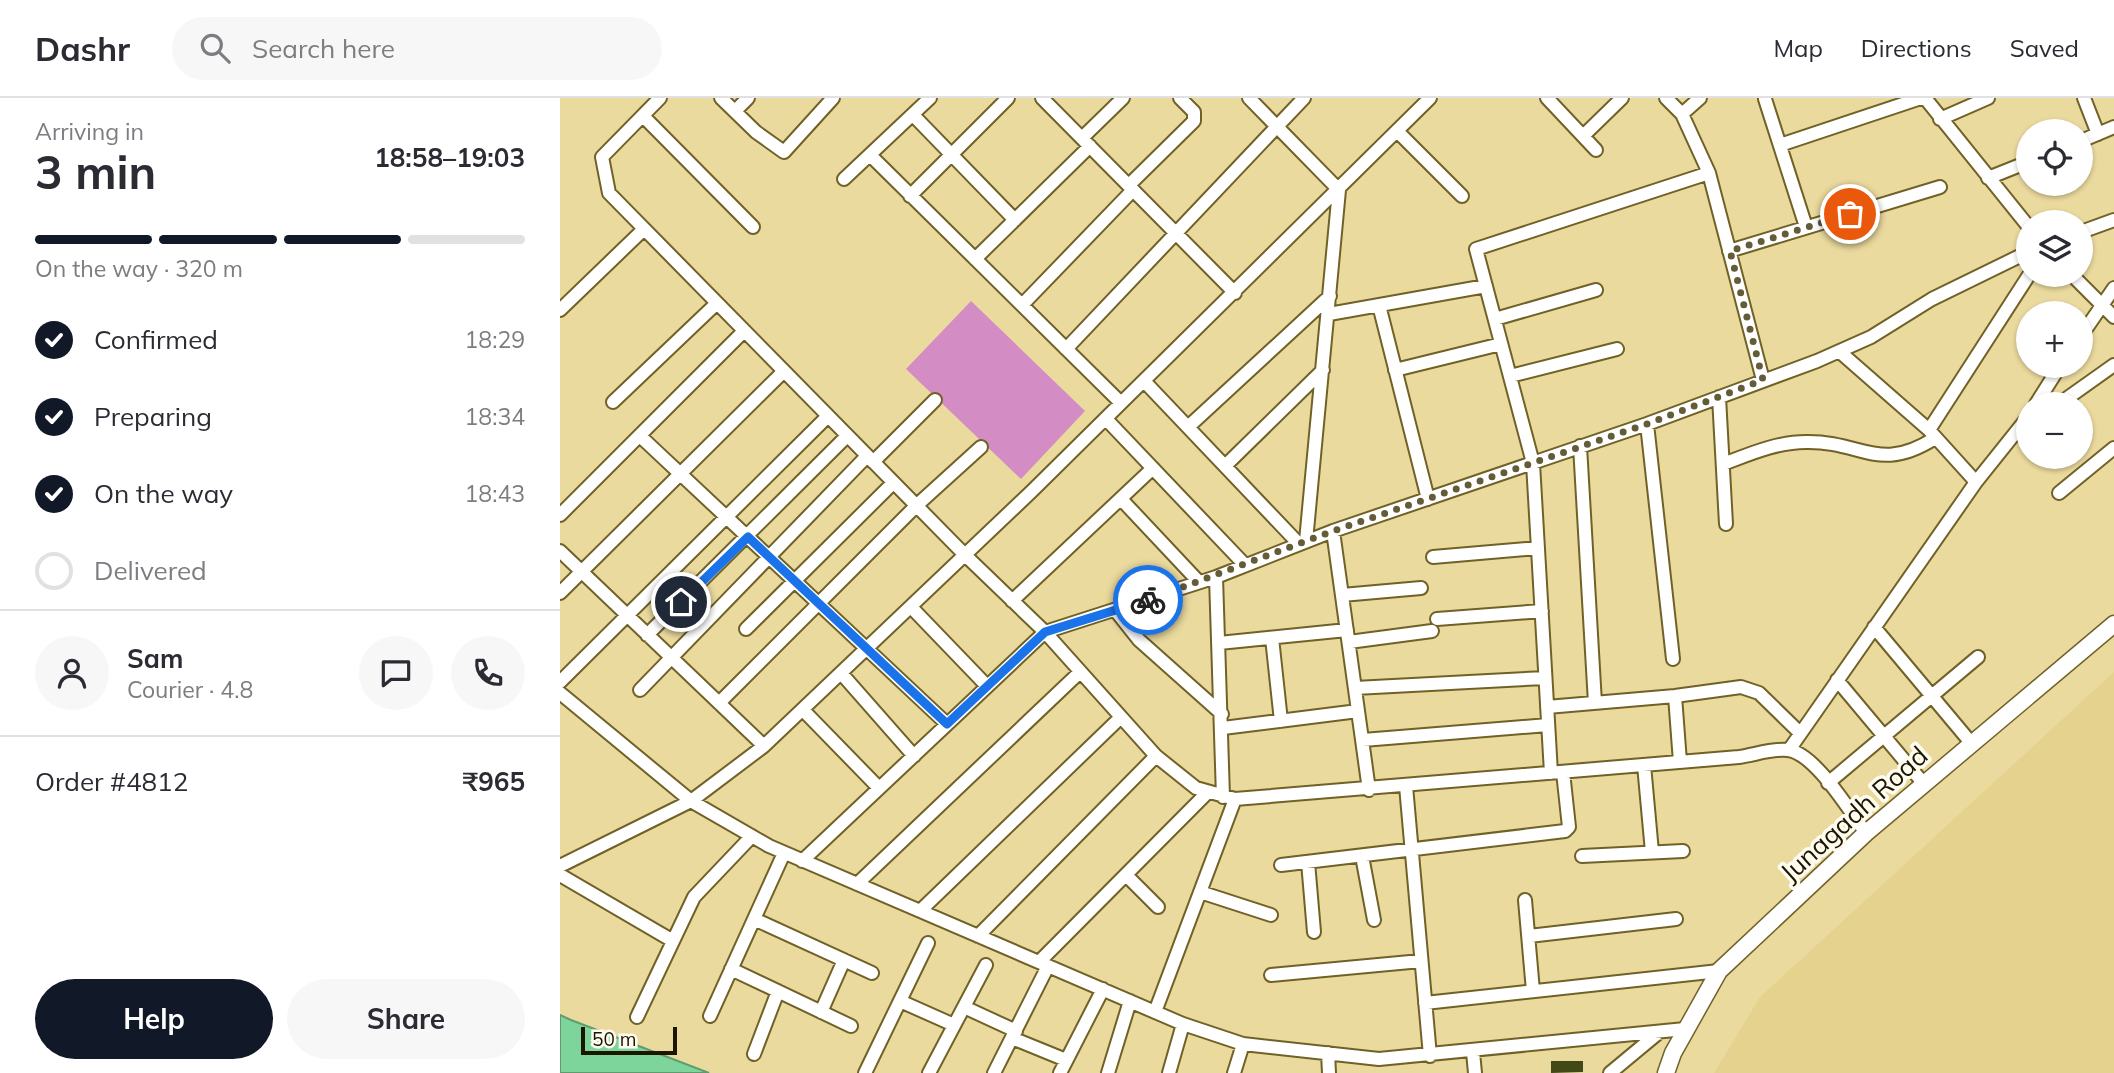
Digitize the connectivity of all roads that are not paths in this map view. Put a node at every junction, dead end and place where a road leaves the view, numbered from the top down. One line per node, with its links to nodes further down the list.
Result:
1 (660, 98): 24 (street)
2 (721, 98): 21 (street)
3 (748, 98): 21 (street)
4 (833, 98): 21 (street)
5 (930, 98): 23 (street)
6 (1008, 98): 35 (street)
7 (1042, 98): 32 (street)
8 (1123, 98): 32 (street)
9 (1180, 98): 42 (street)
10 (1249, 98): 26 (street)
11 (1304, 98): 26 (street)
12 (1430, 98): 28 (street)
13 (1546, 98): 30 (street)
14 (1622, 98): 30 (street)
15 (1665, 98): 22 (street)
16 (1700, 98): 22 (street)
17 (1923, 98): 25 (street); 33 (street)
18 (1988, 98): 25 (street)
19 (2084, 98): 29 (street)
20 (1765, 99): 33 (street)
21 (735, 111)
22 (1682, 114): 38 (street)
23 (913, 115): 35 (street); 36 (street)
24 (643, 116): 49 (street); 52 (street)
25 (1941, 119): 39 (street)
26 (1277, 127): 43 (street); 53 (street)
27 (2114, 127): 29 (street)
28 (1397, 131): 43 (street); 45 (street)
29 (2098, 134): 31 (street)
30 (1583, 136): 34 (street)
31 (2093, 136)
32 (1086, 142): 42 (street); 47 (street)
33 (1780, 145): 50 (street)
34 (1596, 150)
35 (951, 154): 44 (street); 47 (street)
36 (870, 155): 40 (street); 44 (street)
37 (2016, 167): 39 (street)
38 (1709, 173): 54 (street); 57 (street)
39 (1989, 178): 46 (street)
40 (844, 180)
41 (1940, 187): 50 (street)
42 (1131, 188): 53 (street); 65 (street)
43 (1339, 190): 62 (street); 63 (street)
44 (910, 195): 56 (street)
45 (1462, 196)
46 (2016, 211)
47 (1015, 220): 56 (street)
48 (2114, 220): 51 (street)
49 (753, 227)
50 (1805, 228): 54 (street)
51 (2093, 228)
52 (644, 229): 64 (street); 68 (street)
53 (1176, 233): 62 (street); 75 (street)
54 (1730, 251): 83 (street)
55 (2016, 258): 77 (street)
56 (975, 259): 65 (street)
57 (1486, 286): 66 (street); 71 (street)
58 (2022, 287): 94 (street)
59 (2084, 287): 67 (street)
60 (2114, 288): 67 (street)
61 (1596, 290): 71 (street)
62 (1235, 293): 84 (street)
63 (1330, 296): 69 (street); 93 (street)
64 (717, 303): 73 (street); 88 (street)
65 (1022, 305): 75 (street)
66 (1379, 305): 69 (street); 80 (street)
67 (2102, 306): 70 (street); 72 (street)
68 (560, 310)
69 (1329, 314): 79 (street)
70 (2114, 317)
71 (1495, 319): 74 (street)
72 (2093, 319)
73 (744, 331): 81 (street); 95 (street)
74 (1502, 344): 80 (street); 82 (street)
75 (1066, 349): 89 (street)
76 (1617, 349): 82 (street)
77 (1840, 352): 83 (street); 94 (street)
78 (2114, 365): 85 (street)
79 (1323, 370): 104 (street); 118 (street)
80 (1395, 370): 111 (street)
81 (784, 371): 90 (street); 106 (street)
82 (1510, 376): 102 (street)
83 (1763, 380): 86 (street)
84 (1144, 381): 89 (street); 93 (street)
85 (2076, 392)
86 (1719, 397): 92 (street); 103 (street)
87 (935, 400): 101 (street)
88 (613, 402)
89 (1121, 403): 91 (street)
90 (828, 416): 96 (street); 114 (street)
91 (1106, 419): 105 (street); 121 (street)
92 (1647, 424): 98 (street); 149 (street)
93 (1188, 427): 104 (street)
94 (1932, 434): 103 (street); 107 (street)
95 (640, 436): 106 (street); 113 (street)
96 (848, 436): 101 (street); 117 (street)
97 (2016, 437): 107 (street)
98 (1580, 446): 102 (street); 162 (street)
99 (981, 447): 112 (street)
100 (2114, 448): 109 (street)
101 (870, 459): 108 (street); 122 (street)
102 (1533, 463): 111 (street); 119 (street)
103 (1723, 464): 115 (street)
104 (1225, 466): 118 (street)
105 (1153, 468): 110 (street); 124 (street)
106 (681, 474): 114 (street); 125 (street)
107 (1976, 482): 139 (street)
108 (894, 483): 112 (street); 127 (street)
109 (2059, 493)
110 (1121, 499): 128 (street); 132 (street)
111 (1428, 499): 116 (street)
112 (916, 506): 121 (street); 133 (street)
113 (560, 515)
114 (726, 517): 117 (street); 137 (street)
115 (1726, 524)
116 (1333, 531): 118 (street); 131 (street)
117 (748, 537): 122 (street); 142 (street)
118 (1302, 543): 124 (street)
119 (1538, 548): 123 (street); 136 (street)
120 (560, 551): 125 (street)
121 (965, 555): 132 (street); 134 (street)
122 (769, 557): 127 (street); 148 (street)
123 (1433, 557)
124 (1245, 565): 126 (street)
125 (582, 572): 130 (street); 137 (street)
126 (1216, 577): 128 (street); 145 (street)
127 (794, 581): 133 (street); 140 (street)
128 (1199, 582): 135 (street)
129 (1421, 587): 131 (street)
130 (560, 593)
131 (1342, 595): 143 (street)
132 (1012, 601): 141 (street)
133 (818, 603): 146 (street); 161 (street)
134 (911, 607): 146 (street); 155 (street)
135 (1116, 611): 141 (street); 166 (street)
136 (1542, 611): 143 (street); 152 (street)
137 (627, 615): 142 (street); 154 (street)
138 (2114, 624): 175 (main road, Junagadh Road)
139 (1874, 628): 153 (street); 160 (street)
140 (746, 629)
141 (1045, 632): 150 (street); 155 (street)
142 (647, 635): 148 (street)
143 (1348, 636): 144 (street); 156 (street)
144 (1272, 638): 145 (street); 168 (street)
145 (1219, 643): 166 (street)
146 (867, 649): 151 (street); 169 (street)
147 (1978, 657): 160 (street)
148 (671, 658): 157 (street); 161 (street)
149 (1673, 659)
150 (1080, 672): 167 (street); 205 (street)
151 (841, 673): 164 (street); 178 (street)
152 (1545, 678): 156 (street); 163 (street)
153 (1838, 680): 172 (street); 173 (street)
154 (560, 682)
155 (987, 686): 169 (street)
156 (1355, 688): 165 (street)
157 (640, 690)
158 (560, 693): 190 (street)
159 (1675, 696): 162 (street); 172 (street); 180 (street)
160 (1932, 696): 173 (street); 175 (street)
161 (719, 703): 176 (street)
162 (1595, 703): 163 (street)
163 (1547, 707): 170 (street)
164 (803, 710): 176 (street); 186 (street)
165 (1359, 711): 168 (street); 174 (street)
166 (1222, 714): 171 (street)
167 (1121, 717): 179 (street); 209 (street)
168 (1281, 721): 171 (street)
169 (947, 724): 178 (street)
170 (1548, 726): 174 (street); 182 (street)
171 (1223, 728): 189 (street)
172 (1800, 733): 177 (street)
173 (1884, 736): 183 (street); 184 (street)
174 (1363, 740): 187 (street)
175 (1972, 744): 184 (main road, Junagadh Road)
176 (764, 746): 190 (street)
177 (1789, 750): 180 (street); 183 (street)
178 (914, 756): 186 (street)
179 (1156, 756): 188 (street); 215 (street)
180 (1680, 762): 181 (street)
181 (1644, 765): 182 (street); 195 (street)
182 (1557, 772): 185 (street); 193 (street)
183 (1828, 783): 191 (street)
184 (1924, 784): 191 (main road, Junagadh Road)
185 (1406, 786): 187 (street); 193 (street)
186 (879, 788): 199 (street)
187 (1370, 790): 189 (street)
188 (1207, 793): 189 (street); 204 (street)
189 (1229, 798): 206 (street)
190 (691, 801): 192 (street); 202 (street)
191 (1866, 833): 224 (main road, Junagadh Road)
192 (752, 836): 196 (street); 217 (street)
193 (1411, 850): 197 (street); 220 (street)
194 (1683, 851): 195 (street)
195 (1652, 852): 198 (street)
196 (784, 853): 199 (street); 211 (street)
197 (1362, 856): 200 (street); 213 (street)
198 (1582, 856)
199 (802, 861): 205 (street)
200 (1308, 862): 201 (street); 214 (street)
201 (1281, 865)
202 (560, 866)
203 (560, 875): 217 (street)
204 (1126, 875): 208 (street); 221 (street)
205 (857, 884): 209 (street)
206 (1200, 892): 210 (street); 235 (street)
207 (1525, 900): 216 (street)
208 (1158, 907)
209 (920, 911): 215 (street)
210 (1271, 915)
211 (754, 919): 219 (street); 223 (street)
212 (1676, 919): 216 (street)
213 (1374, 920)
214 (1314, 932)
215 (978, 936): 221 (street)
216 (1529, 936): 229 (street)
217 (673, 941): 237 (street)
218 (928, 943): 230 (street)
219 (844, 960): 225 (street); 234 (street)
220 (1421, 961): 226 (street); 232 (street)
221 (1043, 964): 227 (street); 243 (street)
222 (986, 965): 233 (street)
223 (731, 970): 228 (street); 236 (street)
224 (1719, 971): 229 (street); 241 (main road, Junagadh Road)
225 (872, 973)
226 (1271, 975)
227 (1103, 989): 231 (street); 250 (street)
228 (778, 991): 234 (street); 247 (street)
229 (1533, 991): 232 (street)
230 (900, 1001): 240 (street); 251 (street)
231 (1130, 1001): 235 (street); 255 (street)
232 (1425, 1003): 248 (street)
233 (964, 1007): 240 (street); 243 (street)
234 (821, 1012): 239 (street)
235 (1155, 1012): 238 (street)
236 (710, 1016)
237 (637, 1017)
238 (1183, 1024): 244 (street); 256 (street)
239 (851, 1026)
240 (954, 1026): 252 (street)
241 (1685, 1029): 242 (street); 262 (main road, Junagadh Road)
242 (1658, 1033): 245 (street); 261 (street)
243 (1014, 1034): 250 (street); 253 (street)
244 (1243, 1044): 246 (street); 257 (street)
245 (1472, 1052): 248 (street); 260 (street)
246 (1328, 1053): 249 (street); 258 (street)
247 (754, 1054)
248 (1430, 1056): 249 (street)
249 (1397, 1058): 259 (street)
250 (1066, 1060): 254 (street)
251 (865, 1073)
252 (929, 1073)
253 (995, 1073)
254 (1060, 1073)
255 (1108, 1073)
256 (1169, 1073)
257 (1234, 1073)
258 (1329, 1073)
259 (1398, 1073)
260 (1475, 1073)
261 (1610, 1073)
262 (1666, 1073)

